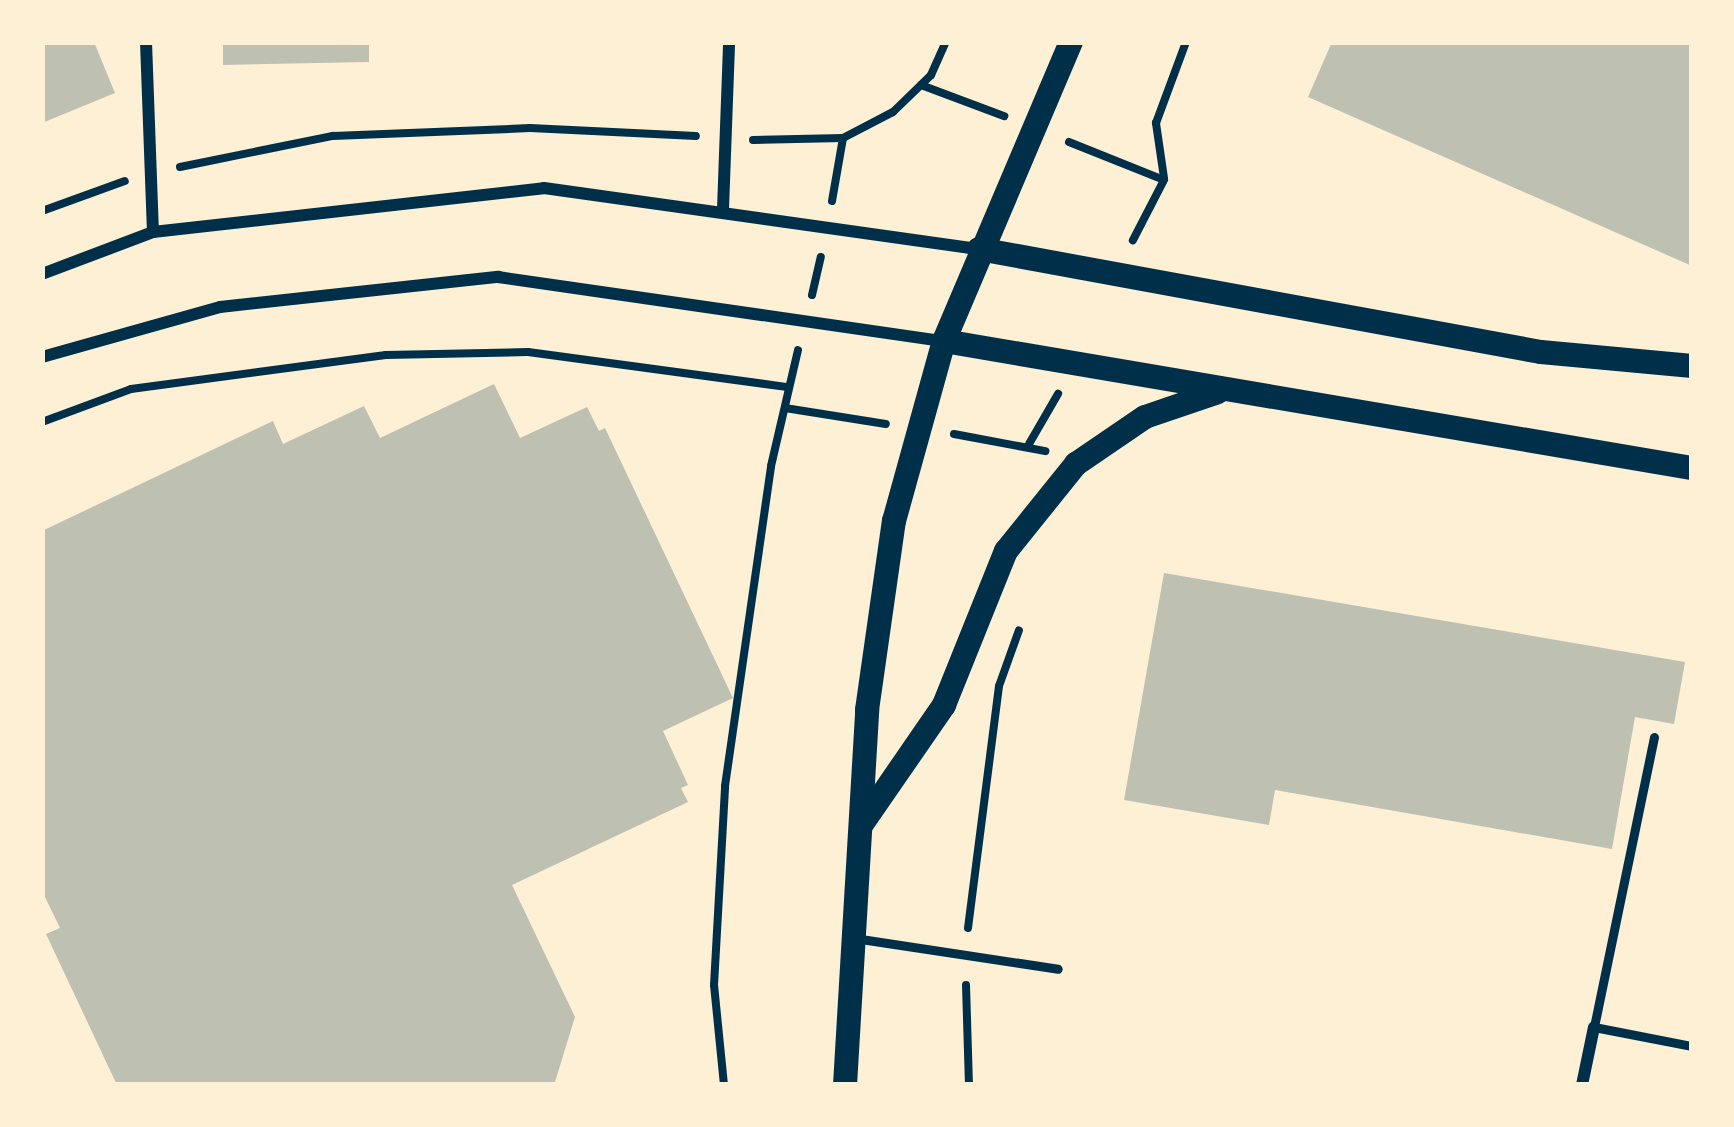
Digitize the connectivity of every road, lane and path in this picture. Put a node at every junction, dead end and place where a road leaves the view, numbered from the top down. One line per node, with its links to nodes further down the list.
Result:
1 (146, 42): 8 (street)
2 (729, 42): 7 (street)
3 (946, 42): 6 (path)
4 (1071, 42): 14 (main road)
5 (1186, 42): 9 (path)
6 (843, 138): 7 (path); 12 (path)
7 (730, 140): 8 (path); 10 (street)
8 (146, 174): 11 (path); 13 (street)
9 (1164, 180)
10 (723, 209): 12 (street); 13 (street)
11 (42, 211)
12 (828, 223): 14 (street); 16 (path)
13 (152, 232): 15 (street)
14 (980, 249): 17 (main road); 19 (main road)
15 (42, 274)
16 (807, 317): 17 (street); 18 (street); 20 (path)
17 (944, 341): 21 (main road); 25 (main road)
18 (42, 357)
19 (1692, 366)
20 (788, 387): 22 (path); 30 (path)
21 (1224, 390): 23 (main road); 25 (main road)
22 (42, 422)
23 (1692, 468)
24 (1654, 737): 28 (lane)
25 (860, 826): 26 (main road)
26 (854, 938): 27 (lane); 31 (main road)
27 (1058, 969)
28 (1594, 1027): 29 (lane); 32 (street)
29 (1692, 1046)
30 (724, 1085)
31 (845, 1085)
32 (1582, 1085)

